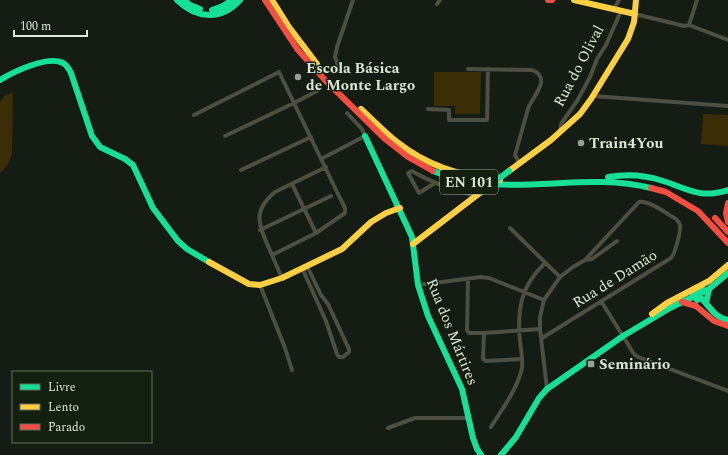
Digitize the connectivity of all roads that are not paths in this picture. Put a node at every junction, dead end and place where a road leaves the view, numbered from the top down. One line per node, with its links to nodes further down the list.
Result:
1 (177, 0): 4 (main road)
2 (184, 0): 3 (main road)
3 (232, 0)
4 (240, 0)
5 (265, 0): 56 (main road, EN 101)
6 (272, 0): 20 (main road, EN 101)
7 (278, 0): 20 (main road)
8 (353, 0): 22 (street)
9 (548, 0): 10 (main road)
10 (552, 0)
11 (574, 0): 12 (main road)
12 (581, 0): 16 (main road)
13 (619, 0): 16 (street)
14 (636, 0): 18 (main road)
15 (698, 1): 19 (street)
16 (614, 9): 17 (main road)
17 (621, 11): 18 (main road); 33 (street, Rua do Olival)
18 (635, 14): 19 (street); 27 (main road)
19 (689, 25): 21 (street)
20 (289, 27): 41 (main road, EN 101)
21 (728, 40)
22 (339, 68)
23 (468, 69): 24 (street)
24 (488, 69): 30 (street); 38 (street)
25 (0, 80): 67 (main road)
26 (317, 91): 28 (street)
27 (593, 96): 29 (street); 33 (main road)
28 (294, 103): 32 (street); 34 (street); 36 (street)
29 (728, 106)
30 (428, 109)
31 (347, 113): 35 (street, Rua dos Mártires)
32 (194, 115)
33 (560, 133): 38 (main road)
34 (225, 136)
35 (365, 136): 37 (street); 48 (main road, Rua dos Mártires)
36 (311, 137): 37 (street); 40 (street)
37 (321, 158): 39 (street)
38 (520, 164): 46 (main road, bridge)
39 (326, 167): 43 (street); 54 (street)
40 (241, 170)
41 (608, 177): 44 (main road); 53 (main road, EN 101)
42 (435, 183): 42 (street); 46 (street)
43 (292, 184): 49 (street); 52 (street)
44 (728, 190)
45 (331, 196): 49 (street)
46 (475, 197): 57 (main road)
47 (728, 203): 50 (main road)
48 (400, 208): 57 (main road, Rua dos Mártires); 62 (main road)
49 (304, 209): 52 (street); 54 (street)
50 (728, 222)
51 (510, 228): 60 (street)
52 (260, 230): 58 (street)
53 (728, 232)
54 (316, 233): 58 (street)
55 (617, 241): 59 (street)
56 (728, 243)
57 (413, 244): 68 (main road, Rua dos Mártires)
58 (272, 255): 65 (street)
59 (585, 260): 64 (street); 75 (street, Rua de Damão)
60 (545, 263): 64 (street); 71 (street)
61 (728, 265): 69 (main road)
62 (304, 267): 62 (street); 65 (main road)
63 (728, 272): 70 (main road)
64 (560, 277): 74 (street)
65 (282, 278): 67 (main road)
66 (468, 279): 68 (street); 71 (street); 84 (street)
67 (260, 285): 88 (street)
68 (418, 285): 91 (main road, Rua dos Mártires)
69 (702, 286): 72 (main road); 73 (main road)
70 (709, 289): 73 (main road); 77 (main road)
71 (524, 292): 74 (street); 83 (street)
72 (691, 292): 73 (main road); 82 (main road)
73 (698, 294): 76 (main road); 77 (main road); 78 (main road)
74 (544, 300): 81 (street)
75 (601, 301): 85 (street); 86 (street, Rua de Damão)
76 (682, 302): 78 (main road); 82 (main road)
77 (706, 303): 79 (main road)
78 (702, 310): 80 (main road)
79 (728, 320)
80 (728, 326)
81 (540, 329): 83 (street); 86 (street)
82 (635, 329): 85 (main road)
83 (519, 331): 84 (street); 87 (street)
84 (484, 334): 87 (street)
85 (623, 336): 89 (main road); 90 (street)
86 (542, 338): 89 (street)
87 (522, 359): 92 (street)
88 (292, 370)
89 (547, 389): 95 (main road)
90 (728, 391)
91 (467, 418): 93 (street); 94 (main road, Rua dos Mártires)
92 (491, 427)
93 (388, 428)
94 (481, 455)
95 (501, 455)

